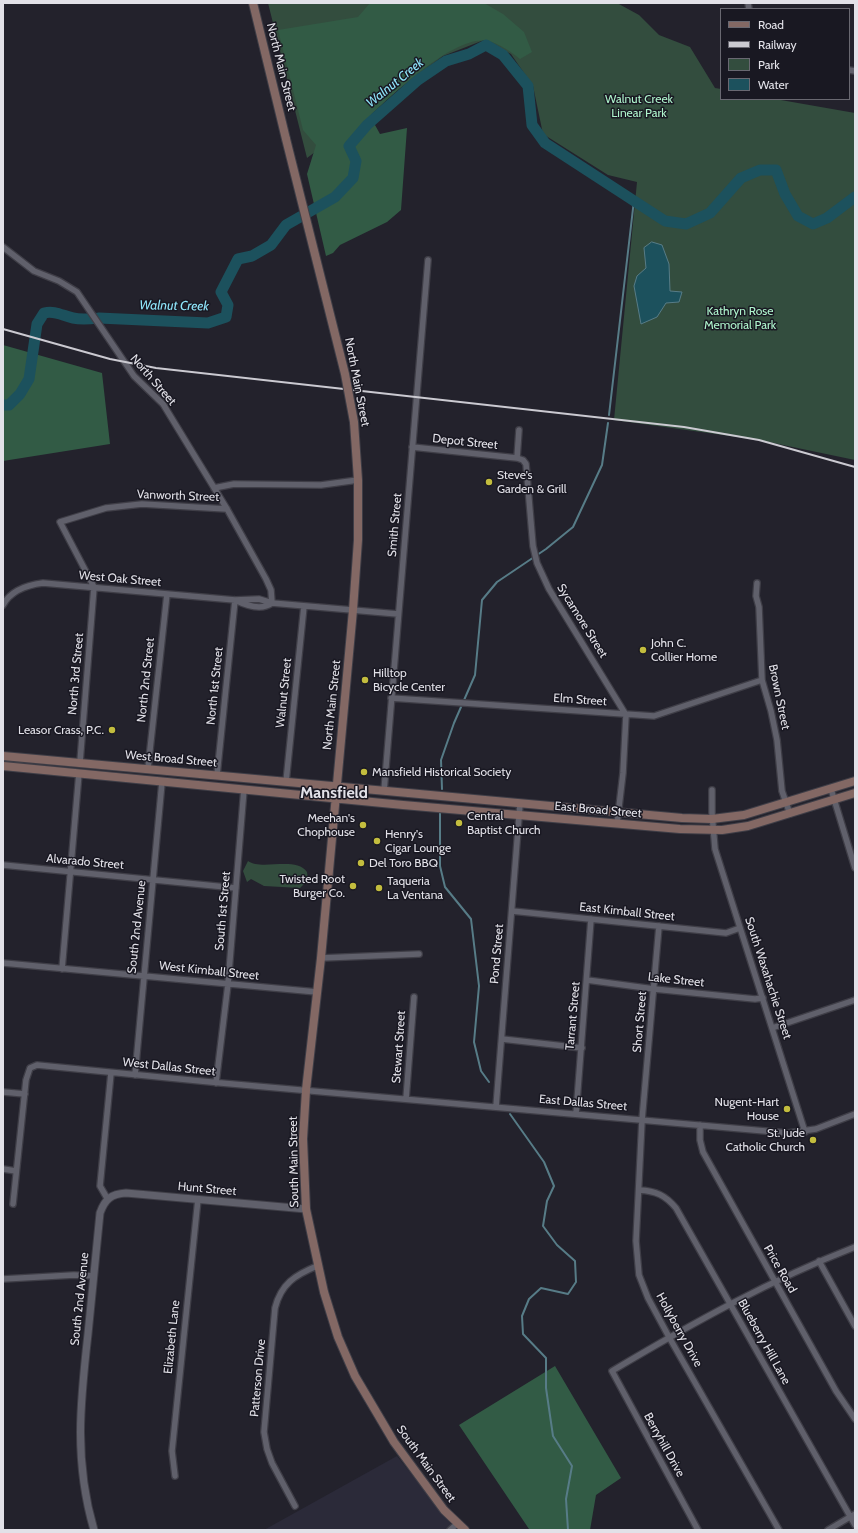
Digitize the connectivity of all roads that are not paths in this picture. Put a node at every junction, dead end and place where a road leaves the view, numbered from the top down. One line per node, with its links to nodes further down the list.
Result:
1 (253, 3): 7 (main road, North Main Street, bridge)
2 (3, 246): 8 (street, North Street)
3 (428, 260): 5 (street, Smith Street)
4 (518, 430): 6 (street)
5 (412, 447): 6 (street, Depot Street); 18 (street, Smith Street)
6 (517, 458): 21 (street, Sycamore Street)
7 (358, 480): 8 (street, Vanworth Street); 17 (main road, North Main Street)
8 (214, 488): 9 (street, North Street)
9 (227, 509): 11 (street, Vanworth Street); 14 (street, North Street)
10 (758, 583): 19 (street, Brown Street)
11 (94, 587): 12 (street, West Oak Street); 15 (street, West Oak Street); 23 (street, North 3rd Street)
12 (167, 594): 13 (street, West Oak Street); 25 (street, North 2nd Street)
13 (235, 600): 14 (street, West Oak Street); 27 (street, North 1st Street)
14 (272, 603): 16 (street, West Oak Street)
15 (3, 605)
16 (304, 606): 17 (street, West Oak Street); 31 (street, Walnut Street)
17 (353, 610): 18 (street, West Oak Street); 32 (main road, North Main Street)
18 (398, 614): 20 (street, Smith Street)
19 (762, 680): 21 (street, Elm Street); 42 (street, Brown Street)
20 (391, 698): 21 (street, Elm Street); 36 (street, Smith Street)
21 (626, 715): 46 (street)
22 (3, 756): 23 (main road, West Broad Street)
23 (80, 762): 25 (main road, West Broad Street); 26 (main road)
24 (3, 766): 26 (main road, West Broad Street)
25 (148, 768): 27 (main road, West Broad Street)
26 (79, 773): 30 (main road, West Broad Street); 54 (street)
27 (217, 775): 28 (main road, West Broad Street)
28 (245, 778): 31 (main road, West Broad Street); 33 (main road)
29 (855, 781): 34 (main road, East Broad Street)
30 (162, 782): 33 (main road, West Broad Street); 55 (street, South 2nd Avenue)
31 (286, 782): 32 (main road, West Broad Street)
32 (336, 787): 36 (main road, East Broad Street); 39 (main road, North Main Street)
33 (244, 789): 39 (main road, West Broad Street); 56 (street, South 1st Street)
34 (831, 789): 41 (street); 42 (main road, East Broad Street)
35 (712, 790): 49 (street, South Waxahachie Street)
36 (384, 791): 38 (main road, East Broad Street)
37 (855, 793): 41 (main road, East Broad Street)
38 (418, 794): 40 (main road, East Broad Street); 44 (main road)
39 (335, 798): 44 (main road, East Broad Street); 62 (main road, South Main Street)
40 (462, 798): 43 (main road, East Broad Street); 45 (main road)
41 (834, 800): 48 (main road, East Broad Street); 53 (street)
42 (786, 803): 48 (street, Brown Street); 49 (main road, East Broad Street)
43 (520, 804): 46 (main road, East Broad Street); 47 (street, Pond Street)
44 (417, 805): 45 (main road, East Broad Street)
45 (460, 809): 47 (main road, East Broad Street)
46 (618, 812): 49 (main road, East Broad Street); 50 (street)
47 (519, 814): 50 (main road, East Broad Street); 57 (street, Pond Street)
48 (790, 814): 51 (main road, East Broad Street)
49 (712, 820): 51 (street, South Waxahachie Street)
50 (617, 824): 51 (main road, East Broad Street)
51 (713, 830): 60 (street, South Waxahachie Street)
52 (3, 865): 54 (street, Alvarado Street)
53 (855, 868)
54 (70, 872): 55 (street, Alvarado Street); 64 (street)
55 (153, 880): 56 (street, Alvarado Street); 65 (street, South 2nd Avenue)
56 (236, 888): 67 (street, South 1st Street)
57 (512, 911): 58 (street, East Kimball Street); 74 (street, Pond Street)
58 (591, 920): 59 (street, East Kimball Street); 66 (street, Tarrant Street)
59 (659, 926): 60 (street, East Kimball Street); 68 (street, Short Street)
60 (740, 928): 71 (street, South Waxahachie Street)
61 (418, 954): 62 (street)
62 (320, 958): 69 (main road, South Main Street)
63 (3, 963): 64 (street, West Kimball Street)
64 (62, 969): 65 (street, West Kimball Street)
65 (143, 975): 67 (street, West Kimball Street); 77 (street, South 2nd Avenue)
66 (588, 980): 68 (street, Lake Street); 75 (street, Tarrant Street)
67 (228, 984): 69 (street, West Kimball Street); 78 (street, South 1st Street)
68 (654, 989): 71 (street, Lake Street); 86 (street, Short Street)
69 (316, 992): 79 (main road, South Main Street)
70 (414, 997): 82 (street, Stewart Street)
71 (763, 998): 73 (street, South Waxahachie Street)
72 (855, 1000): 73 (street)
73 (772, 1028): 88 (street, South Waxahachie Street)
74 (502, 1038): 75 (street); 83 (street, Pond Street)
75 (582, 1048): 84 (street, Tarrant Street)
76 (111, 1073): 77 (street, West Dallas Street); 81 (street, West Dallas Street); 92 (street)
77 (135, 1075): 78 (street, West Dallas Street)
78 (216, 1083): 79 (street, West Dallas Street)
79 (306, 1090): 82 (street, East Dallas Street); 95 (main road, South Main Street)
80 (3, 1092): 81 (street)
81 (25, 1094): 90 (street)
82 (406, 1099): 83 (street, East Dallas Street)
83 (496, 1107): 84 (street, East Dallas Street)
84 (576, 1114): 86 (street, East Dallas Street)
85 (855, 1114): 88 (street, East Dallas Street)
86 (642, 1120): 87 (street, East Dallas Street); 91 (street, Hollyberry Drive)
87 (700, 1125): 88 (street, East Dallas Street); 101 (street, Price Road)
88 (805, 1132)
89 (3, 1169): 90 (street)
90 (16, 1171): 94 (street)
91 (639, 1190): 102 (street, Blueberry Hill Lane); 104 (street, Hollyberry Drive)
92 (107, 1198): 93 (street, Hunt Street); 99 (street, South 2nd Avenue)
93 (198, 1199): 95 (street, Hunt Street); 106 (street, Elizabeth Lane)
94 (13, 1204)
95 (306, 1209): 98 (main road, South Main Street)
96 (855, 1247): 97 (street)
97 (819, 1261): 101 (street); 103 (street)
98 (317, 1266): 107 (street, Patterson Drive); 109 (main road, South Main Street)
99 (94, 1276): 100 (street); 111 (street, South 2nd Avenue)
100 (3, 1279)
101 (775, 1282): 102 (street); 105 (street, Price Road)
102 (730, 1304): 104 (street); 108 (street, Blueberry Hill Lane)
103 (855, 1326)
104 (669, 1337): 114 (street, Berryhill Drive); 115 (street, Hollyberry Drive)
105 (855, 1417)
106 (175, 1476)
107 (295, 1506)
108 (852, 1516): 110 (street, Blueberry Hill Lane); 116 (street)
109 (458, 1523): 112 (street); 113 (main road, South Main Street)
110 (855, 1525)
111 (94, 1530)
112 (450, 1530)
113 (465, 1530)
114 (698, 1530)
115 (778, 1530)
116 (828, 1530)

